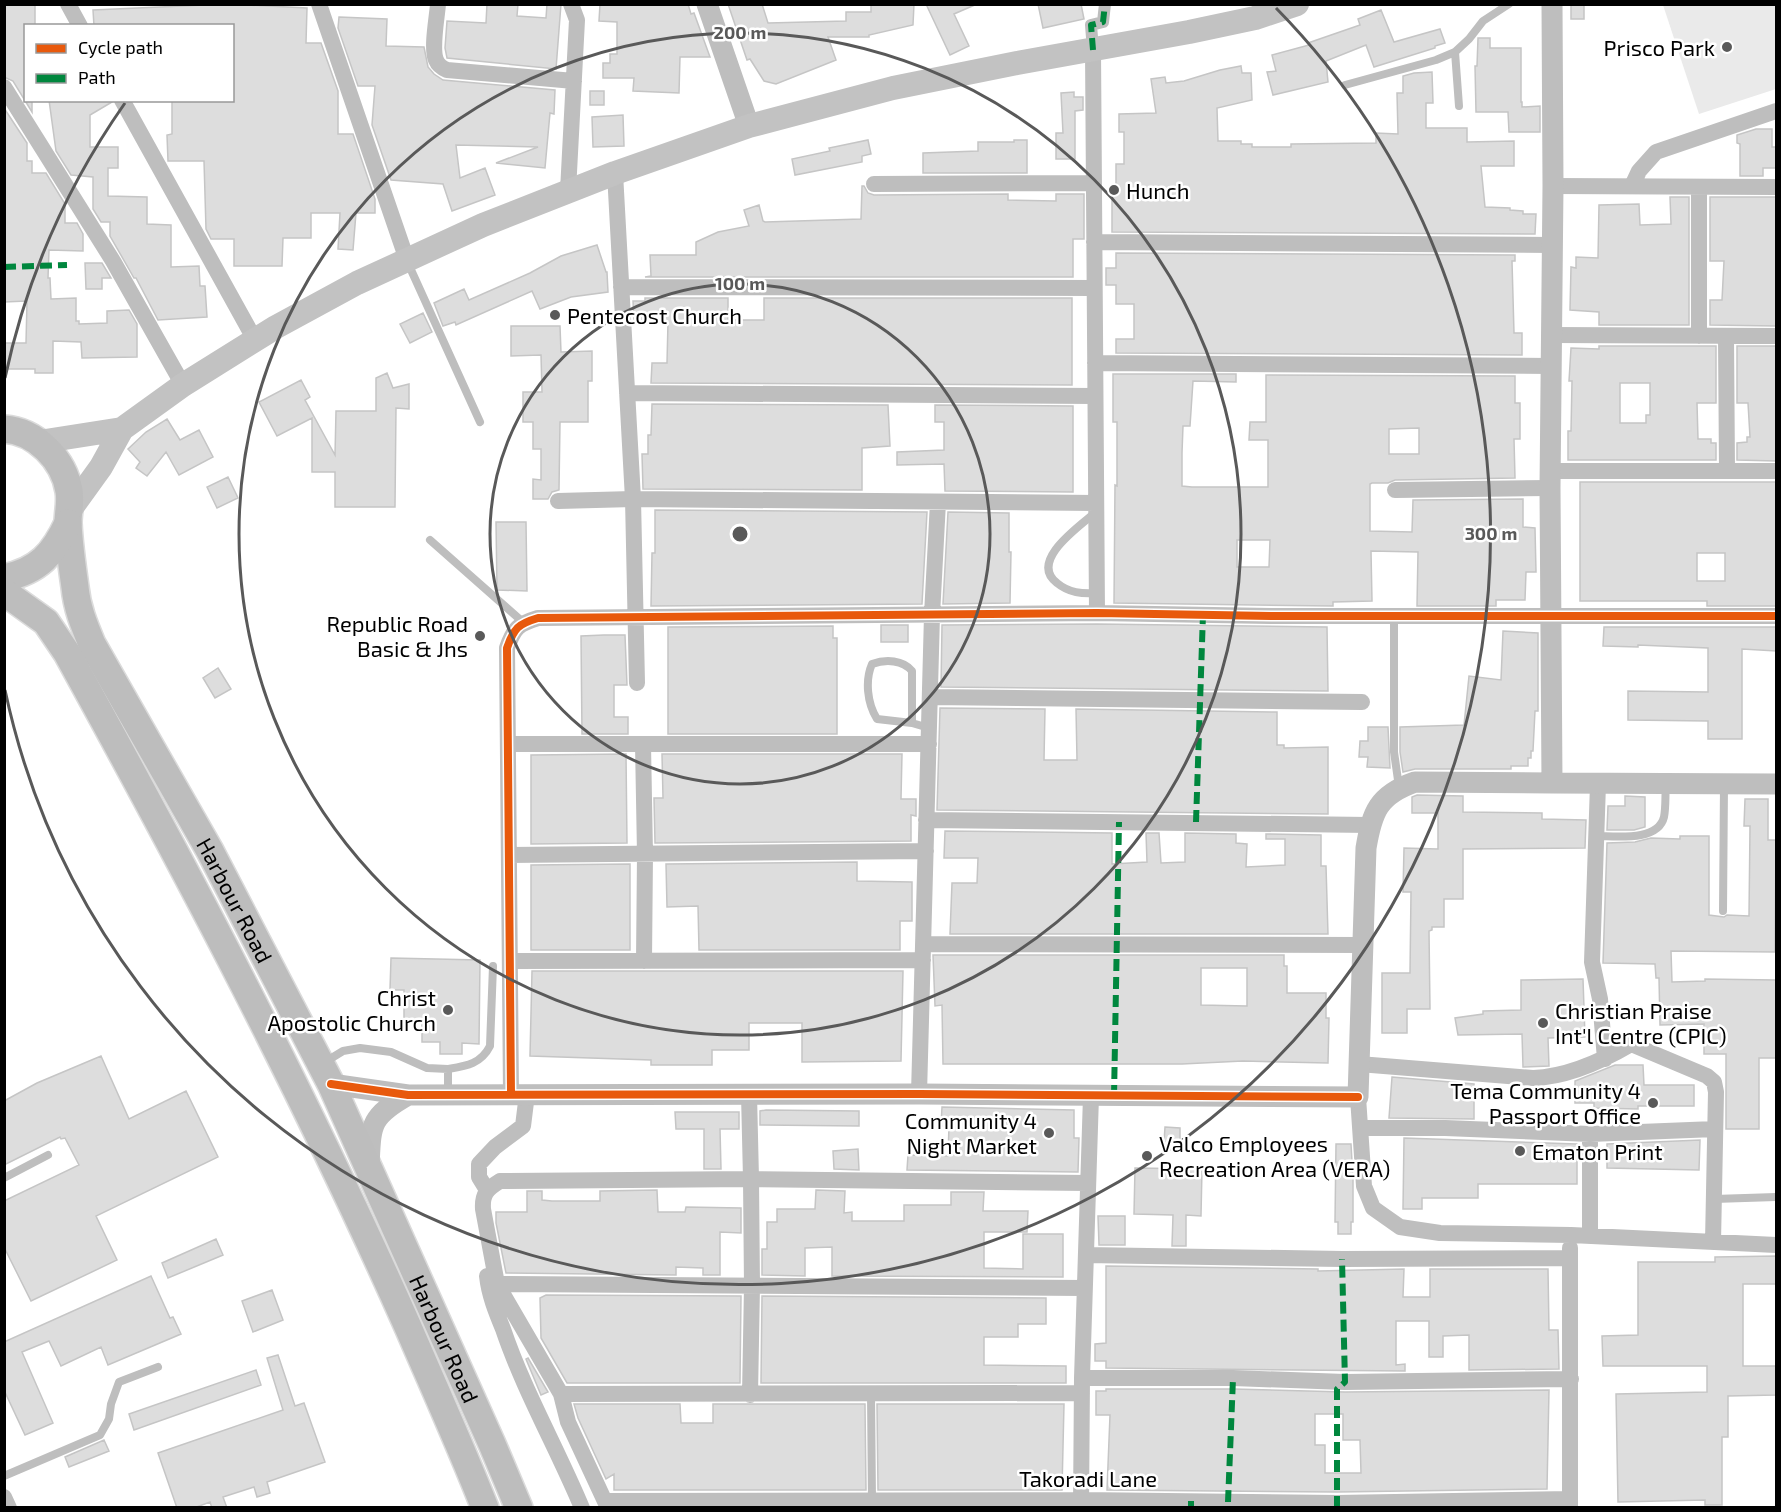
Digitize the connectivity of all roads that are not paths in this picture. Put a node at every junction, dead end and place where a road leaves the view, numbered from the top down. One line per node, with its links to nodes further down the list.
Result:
1 (68, 4): 10 (street)
2 (319, 4): 30 (street)
3 (438, 4): 13 (street)
4 (572, 4): 13 (street)
5 (707, 4): 19 (street)
6 (1105, 4): 11 (street)
7 (1297, 4): 11 (main road)
8 (1509, 4): 12 (lane)
9 (1552, 4): 23 (street)
10 (79, 24)
11 (1093, 50): 19 (main road); 21 (street)
12 (1455, 52): 14 (lane); 17 (lane)
13 (573, 81): 27 (street)
14 (1345, 85)
15 (4, 87): 40 (street)
16 (123, 102): 37 (street)
17 (1459, 106)
18 (1776, 111): 24 (street)
19 (749, 126): 20 (main road)
20 (615, 173): 27 (main road); 31 (street)
21 (1094, 183): 22 (street); 28 (street)
22 (874, 184)
23 (1553, 186): 24 (street); 29 (street)
24 (1632, 186): 26 (street)
25 (1776, 187): 26 (street)
26 (1699, 188): 34 (street)
27 (568, 191): 30 (main road)
28 (1094, 242): 29 (street); 32 (street)
29 (1552, 245): 33 (street)
30 (407, 260): 37 (main road); 43 (lane)
31 (621, 287): 32 (street); 41 (street)
32 (1094, 288): 38 (street)
33 (1552, 336): 34 (street); 39 (street)
34 (1699, 336): 35 (street)
35 (1726, 336): 36 (street); 47 (street)
36 (1776, 336)
37 (255, 340): 40 (main road)
38 (1095, 363): 39 (street); 42 (street)
39 (1551, 366): 49 (street)
40 (183, 385): 45 (main road)
41 (627, 393): 42 (street); 51 (street)
42 (1095, 396): 54 (street)
43 (480, 422)
44 (4, 429): 46 (highway, Harbour Road)
45 (122, 429): 46 (main road); 55 (main road)
46 (39, 442): 55 (highway, Harbour Road)
47 (1727, 471): 48 (street); 49 (street)
48 (1776, 471)
49 (1551, 479): 50 (street); 62 (street)
50 (1395, 490)
51 (633, 499): 52 (street); 53 (street); 65 (street)
52 (558, 501)
53 (938, 502): 54 (street); 61 (street)
54 (1096, 508): 59 (street); 59 (lane)
55 (69, 516): 57 (highway); 95 (highway, Harbour Road)
56 (430, 540): 66 (lane)
57 (4, 578)
58 (4, 592): 137 (highway, Harbour Road)
59 (1097, 593): 60 (street)
60 (1097, 613): 61 (street); 63 (street)
61 (932, 615): 65 (street); 68 (street)
62 (1551, 615): 63 (street); 64 (street); 74 (street)
63 (1394, 616): 79 (lane)
64 (1776, 616)
65 (636, 618): 66 (street); 67 (street)
66 (524, 623): 72 (street)
67 (637, 683)
68 (930, 698): 69 (street); 71 (street)
69 (1362, 702)
70 (912, 723): 70 (lane); 71 (lane)
71 (929, 736): 73 (street); 80 (street)
72 (508, 744): 73 (street); 85 (street)
73 (643, 744): 84 (street)
74 (1552, 783): 75 (street); 79 (street)
75 (1598, 784): 76 (street); 82 (street)
76 (1666, 784): 77 (street); 82 (lane)
77 (1724, 784): 78 (street); 86 (lane)
78 (1776, 784)
79 (1399, 788): 81 (street)
80 (926, 820): 81 (street); 83 (street)
81 (1370, 825): 87 (street)
82 (1597, 836): 92 (street)
83 (926, 851): 84 (street); 88 (street)
84 (645, 854): 85 (street); 90 (street)
85 (509, 855): 89 (street)
86 (1723, 911)
87 (1363, 945): 88 (street); 93 (street)
88 (923, 952): 90 (street); 99 (street)
89 (510, 961): 90 (street); 97 (street)
90 (645, 961)
91 (493, 966): 94 (lane)
92 (1605, 1059): 93 (street); 104 (street)
93 (1359, 1064): 102 (street)
94 (448, 1069): 95 (lane); 96 (lane)
95 (326, 1074): 100 (street); 107 (highway, Harbour Road)
96 (448, 1094): 97 (street); 100 (street)
97 (519, 1094): 98 (street); 111 (street)
98 (749, 1094): 99 (street); 109 (street)
99 (919, 1094): 101 (street)
100 (408, 1095): 107 (street)
101 (1091, 1096): 102 (street); 110 (street)
102 (1358, 1097): 103 (street)
103 (1360, 1128): 105 (street); 115 (street)
104 (1715, 1129): 105 (street); 113 (street)
105 (1590, 1134): 116 (street)
106 (48, 1155): 108 (lane)
107 (369, 1168): 138 (highway, Harbour Road)
108 (4, 1178)
109 (751, 1179): 110 (street); 111 (street); 122 (street)
110 (1088, 1183): 119 (street)
111 (487, 1190): 114 (street)
112 (1776, 1197): 113 (lane)
113 (1714, 1199): 117 (street)
114 (483, 1209): 121 (street); 139 (street)
115 (1571, 1235): 116 (street); 120 (street)
116 (1590, 1236): 117 (street)
117 (1713, 1242): 118 (street)
118 (1776, 1245)
119 (1086, 1256): 120 (street); 123 (street)
120 (1570, 1258): 125 (street)
121 (497, 1284): 122 (street); 127 (street)
122 (752, 1286): 123 (street); 129 (street)
123 (1084, 1288): 126 (street)
124 (158, 1367): 130 (lane)
125 (1571, 1379): 126 (street); 132 (street)
126 (1082, 1385): 128 (street); 135 (street)
127 (561, 1394): 129 (street); 133 (street)
128 (871, 1394): 129 (street); 134 (lane)
129 (750, 1395)
130 (4, 1476)
131 (4, 1497): 136 (street)
132 (1570, 1503): 135 (street, Takoradi Lane)
133 (607, 1504): 134 (street, Takoradi Lane)
134 (872, 1504): 135 (street, Takoradi Lane)
135 (1081, 1504)
136 (9, 1508)
137 (485, 1508)
138 (519, 1508)
139 (582, 1508)

